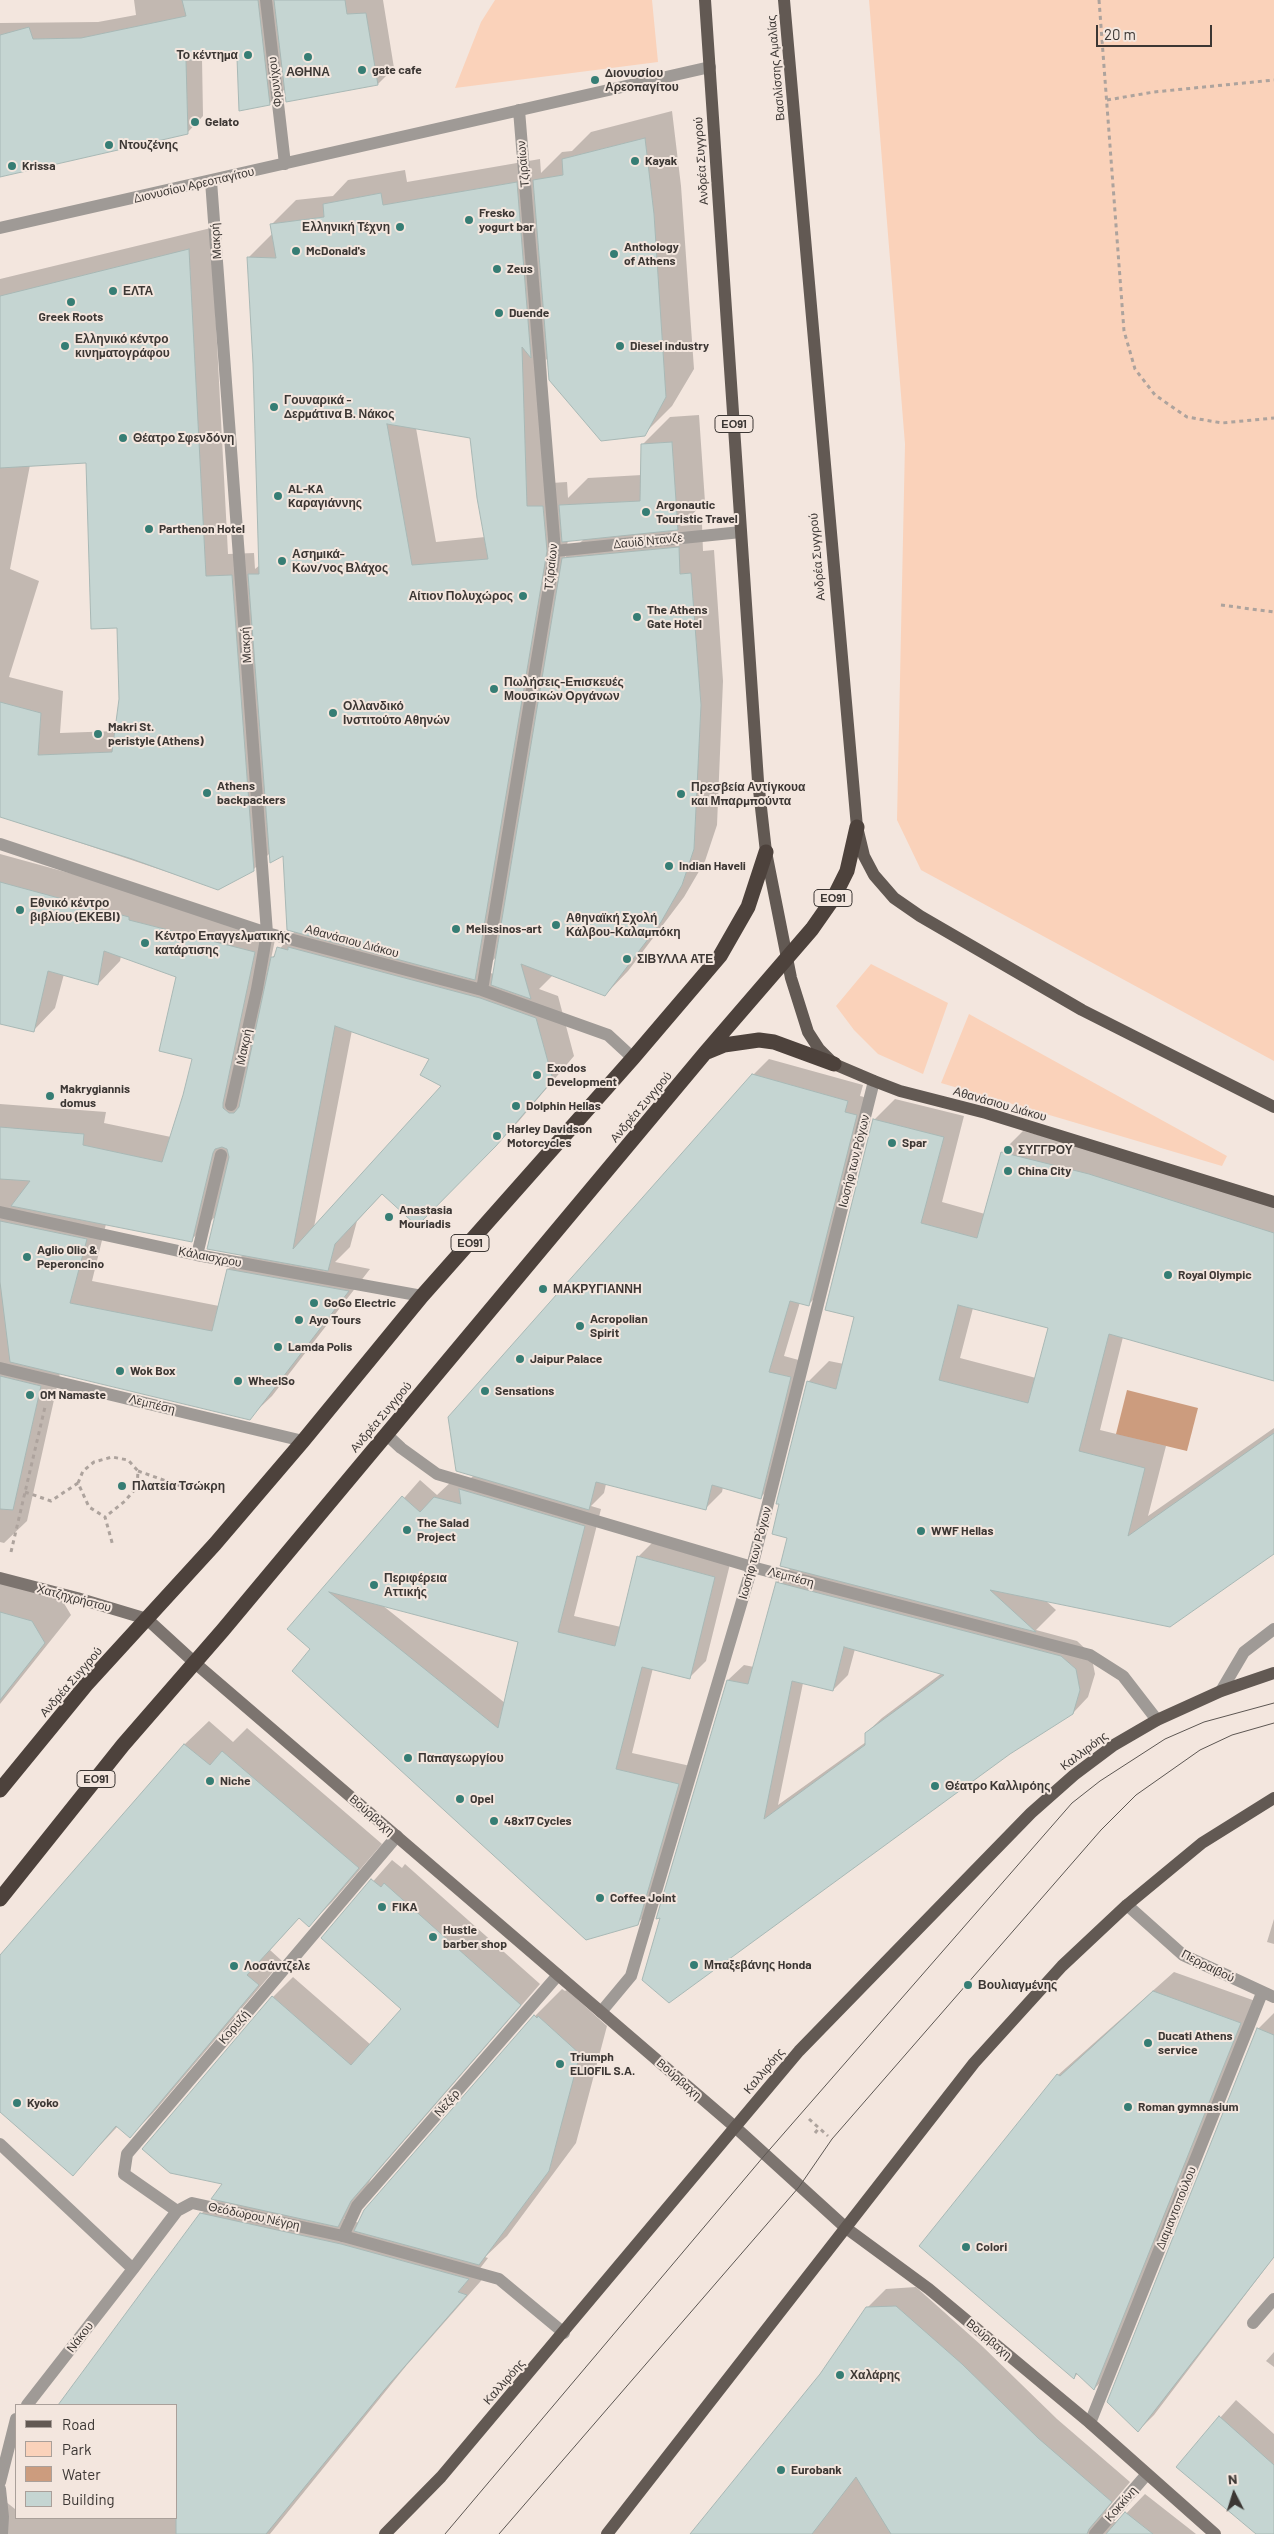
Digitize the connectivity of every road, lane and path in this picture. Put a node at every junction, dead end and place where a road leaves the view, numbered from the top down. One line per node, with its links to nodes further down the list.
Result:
1 (266, 0): 10 (street, Φρυνίχου)
2 (705, 0): 5 (main road, ΕΟ91)
3 (784, 0): 9 (main road, Βασιλίσσης Αμαλίας / ΕΟ91)
4 (1099, 0): 7 (path)
5 (710, 67): 8 (street, Διονυσίου Αρεοπαγίτου); 14 (main road, Ανδρέα Συγγρού / ΕΟ91)
6 (1274, 80): 7 (path)
7 (1107, 100): 13 (path)
8 (519, 110): 10 (street, Διονυσίου Αρεοπαγίτου); 15 (street, Τζιραίων)
9 (795, 134): 18 (main road, Ανδρέα Συγγρού / ΕΟ91)
10 (285, 164): 11 (street, Διονυσίου Αρεοπαγίτου)
11 (212, 181): 12 (street, Διονυσίου Αρεοπαγίτου); 21 (street, Μακρή)
12 (0, 228)
13 (1274, 418)
14 (741, 532): 15 (street, Δαυίδ Ντανζε); 20 (main road, Ανδρέα Συγγρού / ΕΟ91)
15 (555, 551): 23 (street, Τζιραίων)
16 (1221, 605): 17 (path)
17 (1274, 612)
18 (856, 827): 22 (highway, Ανδρέα Συγγρού / ΕΟ91); 29 (main road)
19 (0, 844): 21 (street, Αθανάσιου Διάκου)
20 (766, 852): 22 (main road, Ανδρέα Συγγρού); 25 (highway, Ανδρέα Συγγρού / ΕΟ91)
21 (267, 933): 23 (street, Αθανάσιου Διάκου); 28 (street, Μακρή)
22 (787, 957): 24 (highway, Ανδρέα Συγγρού / ΕΟ91); 26 (main road, Αθανάσιου Διάκου)
23 (482, 990): 25 (street, Αθανάσιου Διάκου)
24 (705, 1053): 26 (highway); 37 (highway, Ανδρέα Συγγρού / ΕΟ91)
25 (633, 1058): 34 (highway, Ανδρέα Συγγρού / ΕΟ91)
26 (834, 1064): 27 (main road, Αθανάσιου Διάκου)
27 (874, 1081): 31 (main road, Αθανάσιου Διάκου); 46 (street, Ιωσήφ των Ρόγων)
28 (231, 1105)
29 (1274, 1107)
30 (221, 1155): 33 (street)
31 (1274, 1202)
32 (0, 1212): 33 (street, Κάλαισχρου)
33 (197, 1255): 34 (street, Κάλαισχρου)
34 (422, 1296): 38 (highway, Ανδρέα Συγγρού / ΕΟ91)
35 (0, 1368): 36 (street, Λεμπέση)
36 (52, 1380): 38 (street, Λεμπέση); 42 (path)
37 (386, 1434): 46 (street, Λεμπέση); 50 (highway, Ανδρέα Συγγρού / ΕΟ91)
38 (303, 1441): 48 (highway, Ανδρέα Συγγρού / ΕΟ91)
39 (138, 1471): 40 (path); 41 (path); 43 (path)
40 (78, 1483): 42 (path); 43 (path)
41 (186, 1488)
42 (25, 1492): 45 (path)
43 (105, 1517): 44 (path)
44 (113, 1546)
45 (10, 1552)
46 (752, 1566): 53 (street, Λεμπέση); 61 (street, Ιωσήφ των Ρόγων)
47 (0, 1578): 48 (street, Χατζηχρήστου)
48 (147, 1619): 50 (street, Βούρβαχη); 54 (highway, Ανδρέα Συγγρού / ΕΟ91)
49 (1274, 1629): 52 (street)
50 (195, 1662): 56 (street, Βούρβαχη); 57 (highway, Ανδρέα Συγγρού / ΕΟ91)
51 (1274, 1673): 52 (main road, Καλλιρόης)
52 (1221, 1691): 53 (main road, Καλλιρόης)
53 (1157, 1720): 63 (main road, Καλλιρόης)
54 (0, 1790)
55 (1274, 1798): 58 (main road)
56 (397, 1836): 59 (street, Βούρβαχη); 68 (street, Κορυζή)
57 (0, 1898)
58 (1127, 1905): 60 (street, Περραιβού); 69 (main road)
59 (558, 1975): 61 (street, Βούρβαχη); 70 (street, Νεζέρ)
60 (1268, 1995): 77 (street, Διαμαντοπούλου)
61 (601, 2012): 63 (street, Βούρβαχη)
62 (809, 2120): 64 (path)
63 (735, 2127): 69 (street, Βούρβαχη); 74 (main road, Καλλιρόης)
64 (819, 2128): 65 (path); 66 (path)
65 (815, 2133)
66 (828, 2136)
67 (0, 2144): 71 (street)
68 (177, 2211): 70 (street, Θεόδωρου Νέγρη); 71 (street)
69 (846, 2228): 77 (street, Βούρβαχη); 83 (main road)
70 (343, 2236): 74 (street, Θεόδωρου Νέγρη)
71 (133, 2269): 75 (street, Νάκου)
72 (1274, 2299): 73 (street)
73 (1253, 2323)
74 (564, 2333): 82 (main road, Καλλιρόης)
75 (28, 2404)
76 (15, 2423): 79 (street)
77 (1090, 2423): 78 (street, Βούρβαχη)
78 (1147, 2474): 84 (street, Κοκκίνη); 85 (street, Βούρβαχη)
79 (0, 2482)
80 (0, 2489): 81 (street)
81 (2, 2534)
82 (386, 2534)
83 (607, 2534)
84 (1095, 2534)
85 (1215, 2534)

